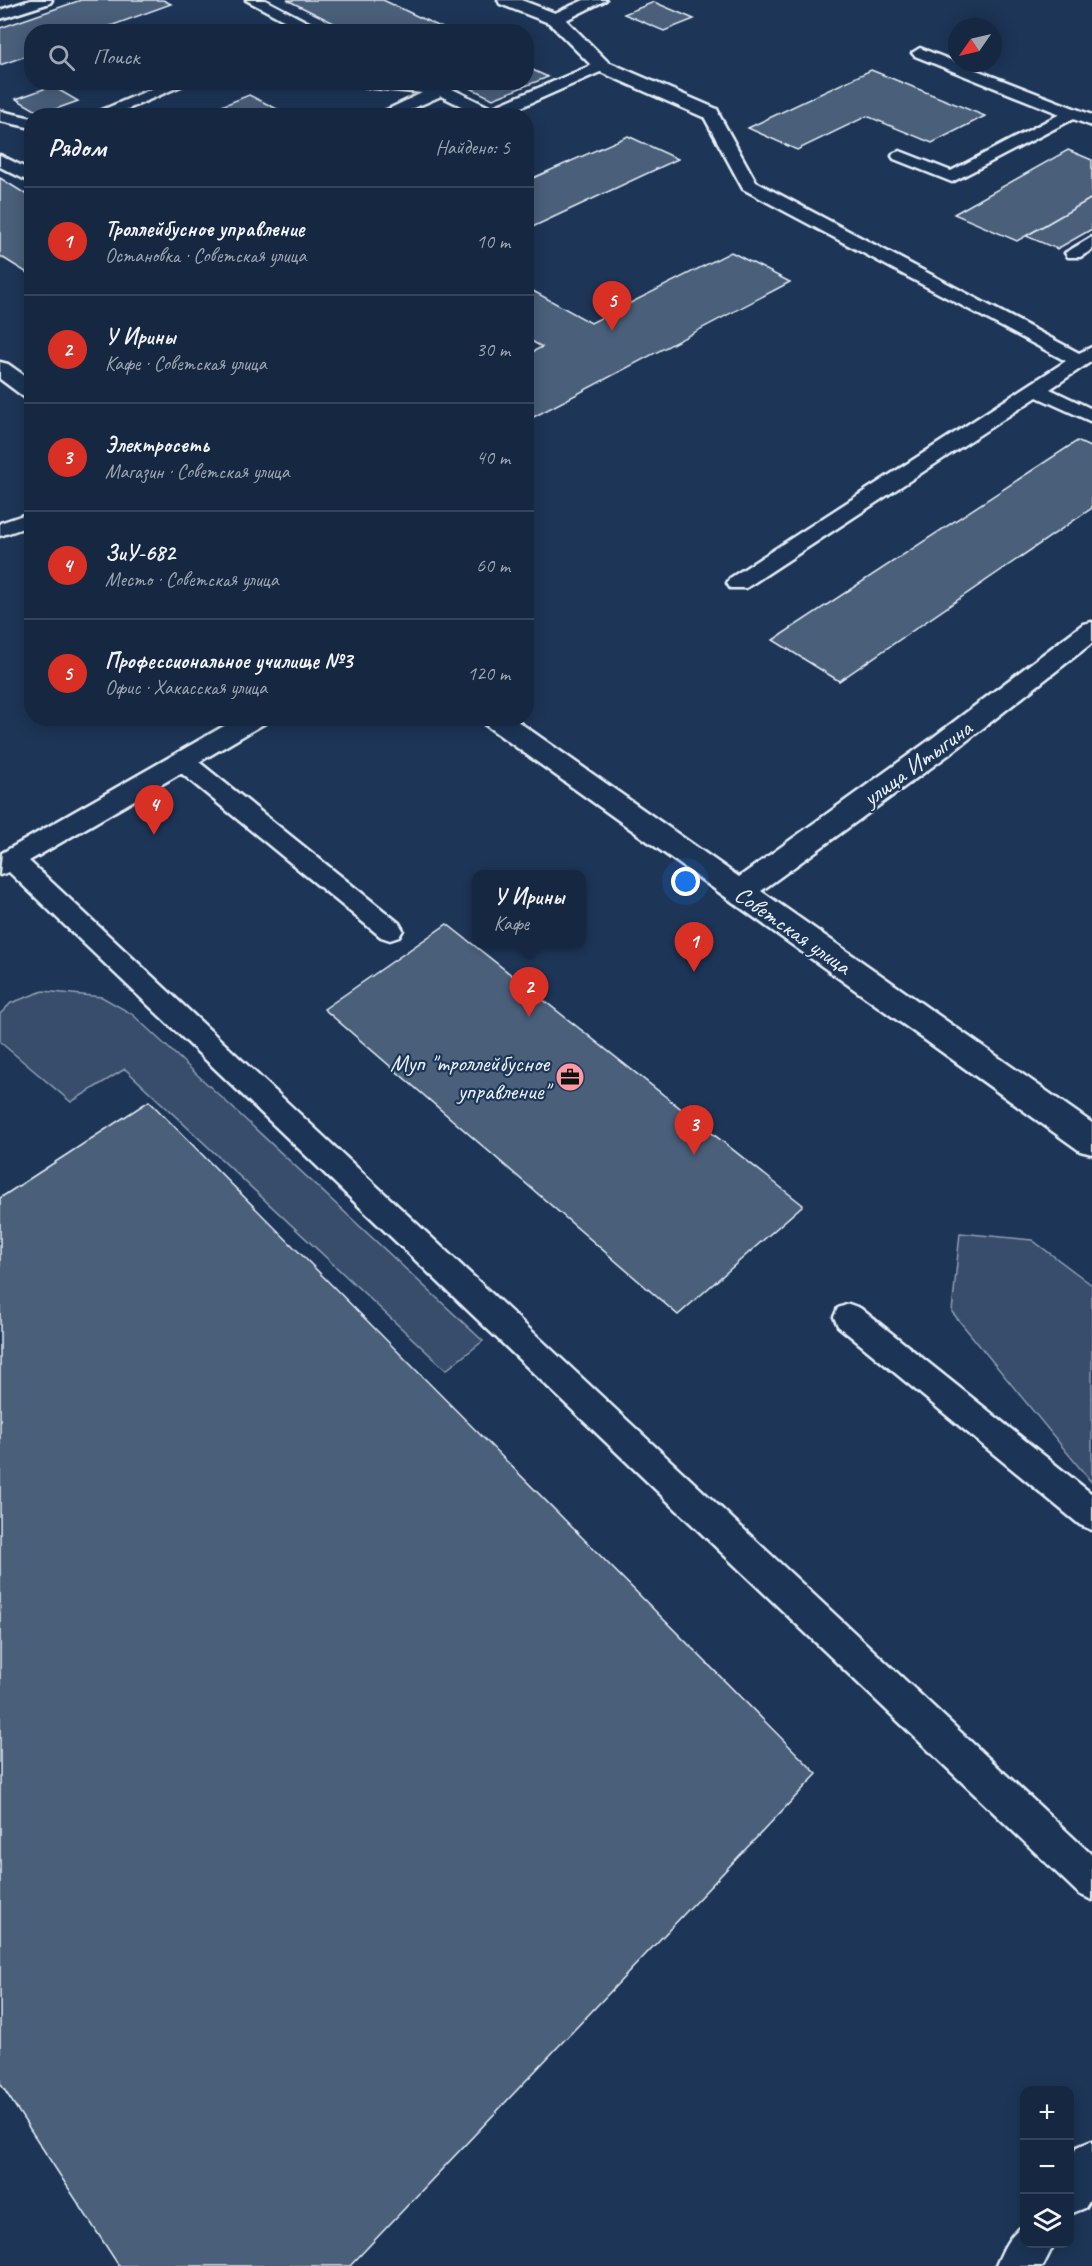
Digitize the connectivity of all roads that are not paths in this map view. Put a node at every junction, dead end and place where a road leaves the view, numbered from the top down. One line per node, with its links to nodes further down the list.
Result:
1 (45, 0): 5 (lane)
2 (253, 0): 7 (lane)
3 (507, 0): 6 (street)
4 (598, 0): 6 (street)
5 (0, 15)
6 (555, 19): 9 (street)
7 (302, 24)
8 (920, 53): 17 (lane)
9 (602, 66): 15 (lane); 16 (street)
10 (163, 90): 12 (lane)
11 (441, 90): 13 (lane); 14 (lane)
12 (116, 108)
13 (400, 108)
14 (478, 108)
15 (505, 108)
16 (710, 113): 26 (lane)
17 (1072, 113): 20 (lane); 21 (lane)
18 (0, 115): 19 (lane)
19 (24, 121)
20 (1092, 121)
21 (900, 156)
22 (0, 159): 23 (lane)
23 (24, 173)
24 (1092, 242): 25 (lane)
25 (1074, 253)
26 (1086, 357): 29 (lane)
27 (0, 369): 28 (street)
28 (24, 386)
29 (1035, 389): 30 (lane); 33 (lane)
30 (1092, 416)
31 (24, 521): 32 (lane)
32 (0, 530)
33 (738, 583)
34 (1092, 630): 39 (street, улица Итыгина)
35 (244, 726): 37 (lane)
36 (505, 726): 39 (street, Советская улица)
37 (183, 762): 38 (lane); 40 (lane)
38 (6, 862): 44 (lane)
39 (740, 892): 41 (street, Советская улица)
40 (390, 930)
41 (1092, 1141)
42 (849, 1317): 43 (lane)
43 (1092, 1514)
44 (1092, 1881)
45 (1092, 2162): 46 (lane)
46 (1074, 2187)
47 (1030, 2248): 48 (lane)
48 (1017, 2266)

